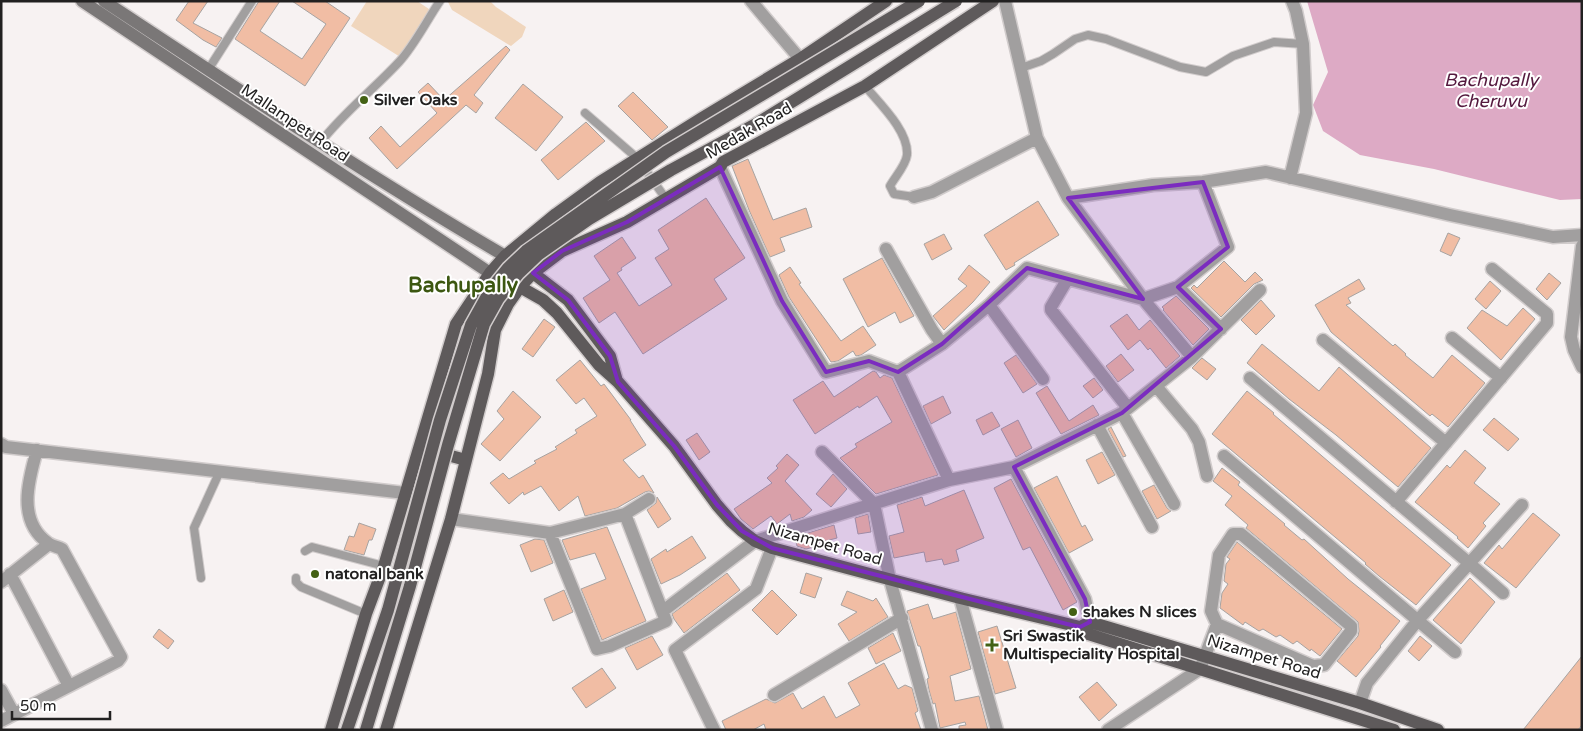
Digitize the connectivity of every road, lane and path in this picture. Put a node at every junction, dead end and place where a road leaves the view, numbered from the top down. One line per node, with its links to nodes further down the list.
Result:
1 (82, 1): 11 (main road, Mallampet Road)
2 (252, 1): 15 (lane)
3 (440, 1): 19 (lane)
4 (751, 1): 13 (street)
5 (886, 1): 13 (main road)
6 (919, 1): 104 (main road, bridge)
7 (956, 1): 105 (main road, bridge)
8 (993, 1): 16 (main road, Medak Road)
9 (1005, 1): 14 (street)
10 (1292, 1): 12 (street)
11 (106, 4): 15 (main road, Mallampet Road); 32 (main road, Mallampet Road)
12 (1303, 44): 14 (lane); 22 (street)
13 (800, 59): 20 (main road)
14 (1021, 68): 18 (street)
15 (208, 70): 19 (main road, Mallampet Road)
16 (865, 86): 21 (main road, Medak Road); 24 (lane)
17 (586, 114): 20 (lane)
18 (1037, 138): 24 (street); 25 (street)
19 (320, 143): 30 (main road, Mallampet Road)
20 (637, 158): 26 (lane); 30 (main road)
21 (720, 167): 26 (main road, Medak Road); 46 (street)
22 (1290, 178): 23 (street); 27 (street)
23 (1203, 182): 25 (street); 36 (street)
24 (914, 197)
25 (1068, 198): 38 (street)
26 (666, 199): 33 (main road, Medak Road)
27 (1582, 235)
28 (1582, 246): 45 (street)
29 (886, 249): 43 (street)
30 (505, 256): 32 (main road)
31 (1492, 269): 48 (street)
32 (490, 273): 56 (main road)
33 (532, 273): 35 (main road, Medak Road); 50 (main road)
34 (1067, 280): 38 (street); 39 (street); 52 (street)
35 (520, 286): 50 (main road, Nizampet Road); 60 (main road, Medak Road)
36 (1178, 287): 38 (street); 40 (street)
37 (1260, 290): 40 (street)
38 (1143, 299): 44 (street)
39 (989, 305): 43 (street); 49 (street)
40 (1221, 329): 44 (street)
41 (1452, 338): 48 (street)
42 (1323, 340): 54 (street)
43 (942, 344): 46 (street)
44 (1192, 357): 51 (street)
45 (1582, 367)
46 (898, 372): 64 (street)
47 (1250, 378): 67 (street)
48 (1501, 378): 54 (street)
49 (1043, 379)
50 (618, 382): 75 (main road, Nizampet Road)
51 (1156, 386): 52 (street); 63 (street)
52 (1125, 410): 53 (street); 69 (street)
53 (1097, 425): 61 (street); 73 (street)
54 (1446, 443): 67 (street)
55 (1, 444): 57 (street)
56 (419, 448): 60 (main road); 65 (main road)
57 (37, 450): 62 (street); 76 (street)
58 (822, 452): 68 (street)
59 (1224, 456): 90 (street)
60 (466, 460): 72 (main road, Medak Road)
61 (1014, 467): 64 (street); 91 (street)
62 (220, 471): 65 (street); 82 (lane)
63 (1207, 476)
64 (949, 480): 68 (street)
65 (405, 493): 80 (main road)
66 (649, 499): 71 (street)
67 (1396, 502): 79 (street)
68 (874, 504): 75 (street); 84 (street)
69 (1174, 504)
70 (1522, 505): 79 (street)
71 (625, 514): 74 (street); 87 (street)
72 (451, 519): 74 (street); 106 (main road, Medak Road)
73 (1152, 527)
74 (550, 533): 87 (street)
75 (755, 541): 77 (main road, Nizampet Road); 87 (street)
76 (49, 544): 81 (street); 96 (street)
77 (772, 548): 84 (main road, Nizampet Road); 107 (street)
78 (305, 551): 80 (lane)
79 (1469, 563): 85 (street); 90 (street)
80 (384, 566): 88 (main road)
81 (6, 578): 96 (street)
82 (201, 578)
83 (296, 578): 88 (lane)
84 (890, 580): 86 (main road, Nizampet Road); 89 (street)
85 (1503, 593)
86 (960, 598): 91 (main road, Nizampet Road); 109 (street)
87 (663, 611)
88 (366, 614): 103 (main road)
89 (902, 618): 98 (street); 108 (street)
90 (1418, 620): 93 (street); 99 (street)
91 (1085, 624): 94 (main road, Nizampet Road); 95 (main road, Nizampet Road)
92 (1217, 624): 92 (street); 94 (street)
93 (1454, 652)
94 (1206, 657): 95 (street); 99 (main road, Nizampet Road)
95 (1200, 669): 102 (street); 110 (main road, Nizampet Road)
96 (69, 686): 100 (street)
97 (1, 690): 100 (street)
98 (774, 695)
99 (1360, 702): 111 (main road, Nizampet Road)
100 (14, 714): 101 (street)
101 (1, 721)
102 (1114, 728)
103 (331, 730)
104 (347, 730)
105 (366, 730)
106 (386, 730)
107 (714, 730)
108 (932, 730)
109 (997, 730)
110 (1394, 730)
111 (1438, 730)

